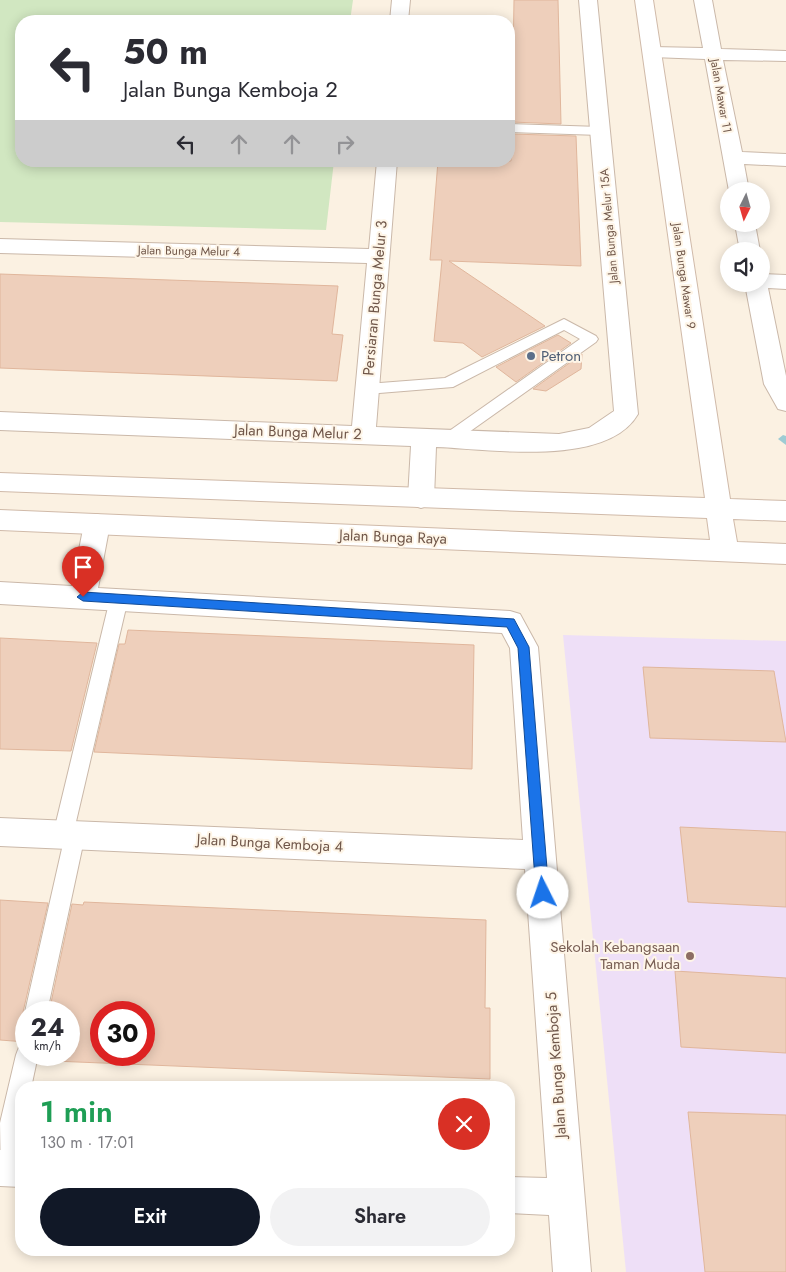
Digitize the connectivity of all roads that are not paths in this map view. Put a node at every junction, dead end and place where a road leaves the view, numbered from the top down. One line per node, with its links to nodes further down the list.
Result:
1 (401, 0): 5 (street)
2 (588, 0): 10 (street, Jalan Bunga Melur 15A)
3 (644, 0): 6 (street, Jalan Bunga Mawar 9)
4 (703, 0): 7 (street, Jalan Mawar 11)
5 (400, 15)
6 (652, 52): 7 (street); 31 (street, Jalan Bunga Mawar 9)
7 (713, 53): 8 (street); 11 (street, Jalan Mawar 11)
8 (786, 56)
9 (515, 128): 10 (lane)
10 (600, 131): 20 (street, Jalan Bunga Melur 15A)
11 (732, 158): 12 (street); 14 (street, Jalan Mawar 11)
12 (786, 160)
13 (386, 167): 16 (street, Persiaran Bunga Melur 3)
14 (737, 182)
15 (0, 246): 16 (street, Jalan Bunga Melur 4)
16 (379, 256): 22 (street, Persiaran Bunga Melur 3)
17 (770, 281): 18 (street)
18 (786, 282)
19 (758, 292): 23 (street)
20 (619, 338): 21 (lane); 26 (street, Jalan Bunga Melur 15A)
21 (591, 339): 22 (lane); 28 (lane)
22 (368, 388): 25 (street, Persiaran Bunga Melur 3)
23 (786, 403)
24 (0, 421): 25 (street, Jalan Bunga Melur 2)
25 (363, 435): 27 (street, Jalan Bunga Melur 2)
26 (596, 436): 28 (street, Jalan Bunga Melur 2)
27 (424, 437): 28 (street, Jalan Bunga Melur 2); 30 (street)
28 (450, 438)
29 (0, 482): 30 (street)
30 (421, 498): 31 (street)
31 (718, 509): 32 (street); 35 (street, Jalan Bunga Mawar 9)
32 (786, 511)
33 (0, 520): 34 (street, Jalan Bunga Raya)
34 (97, 524): 35 (street, Jalan Bunga Raya); 38 (street)
35 (725, 551): 36 (street, Jalan Bunga Raya)
36 (786, 554)
37 (0, 593): 38 (street)
38 (83, 597): 39 (street)
39 (119, 599): 41 (lane); 42 (street, Jalan Bunga Kemboja 5)
40 (0, 832): 41 (street, Jalan Bunga Kemboja 4)
41 (69, 835): 42 (street, Jalan Bunga Kemboja 4); 43 (lane)
42 (540, 855): 49 (street, Jalan Bunga Kemboja 5)
43 (38, 1001)
44 (24, 1066): 45 (lane)
45 (22, 1081)
46 (15, 1125): 47 (lane)
47 (8, 1169)
48 (515, 1194): 49 (street)
49 (566, 1198): 50 (street, Jalan Bunga Kemboja 5)
50 (572, 1272)

